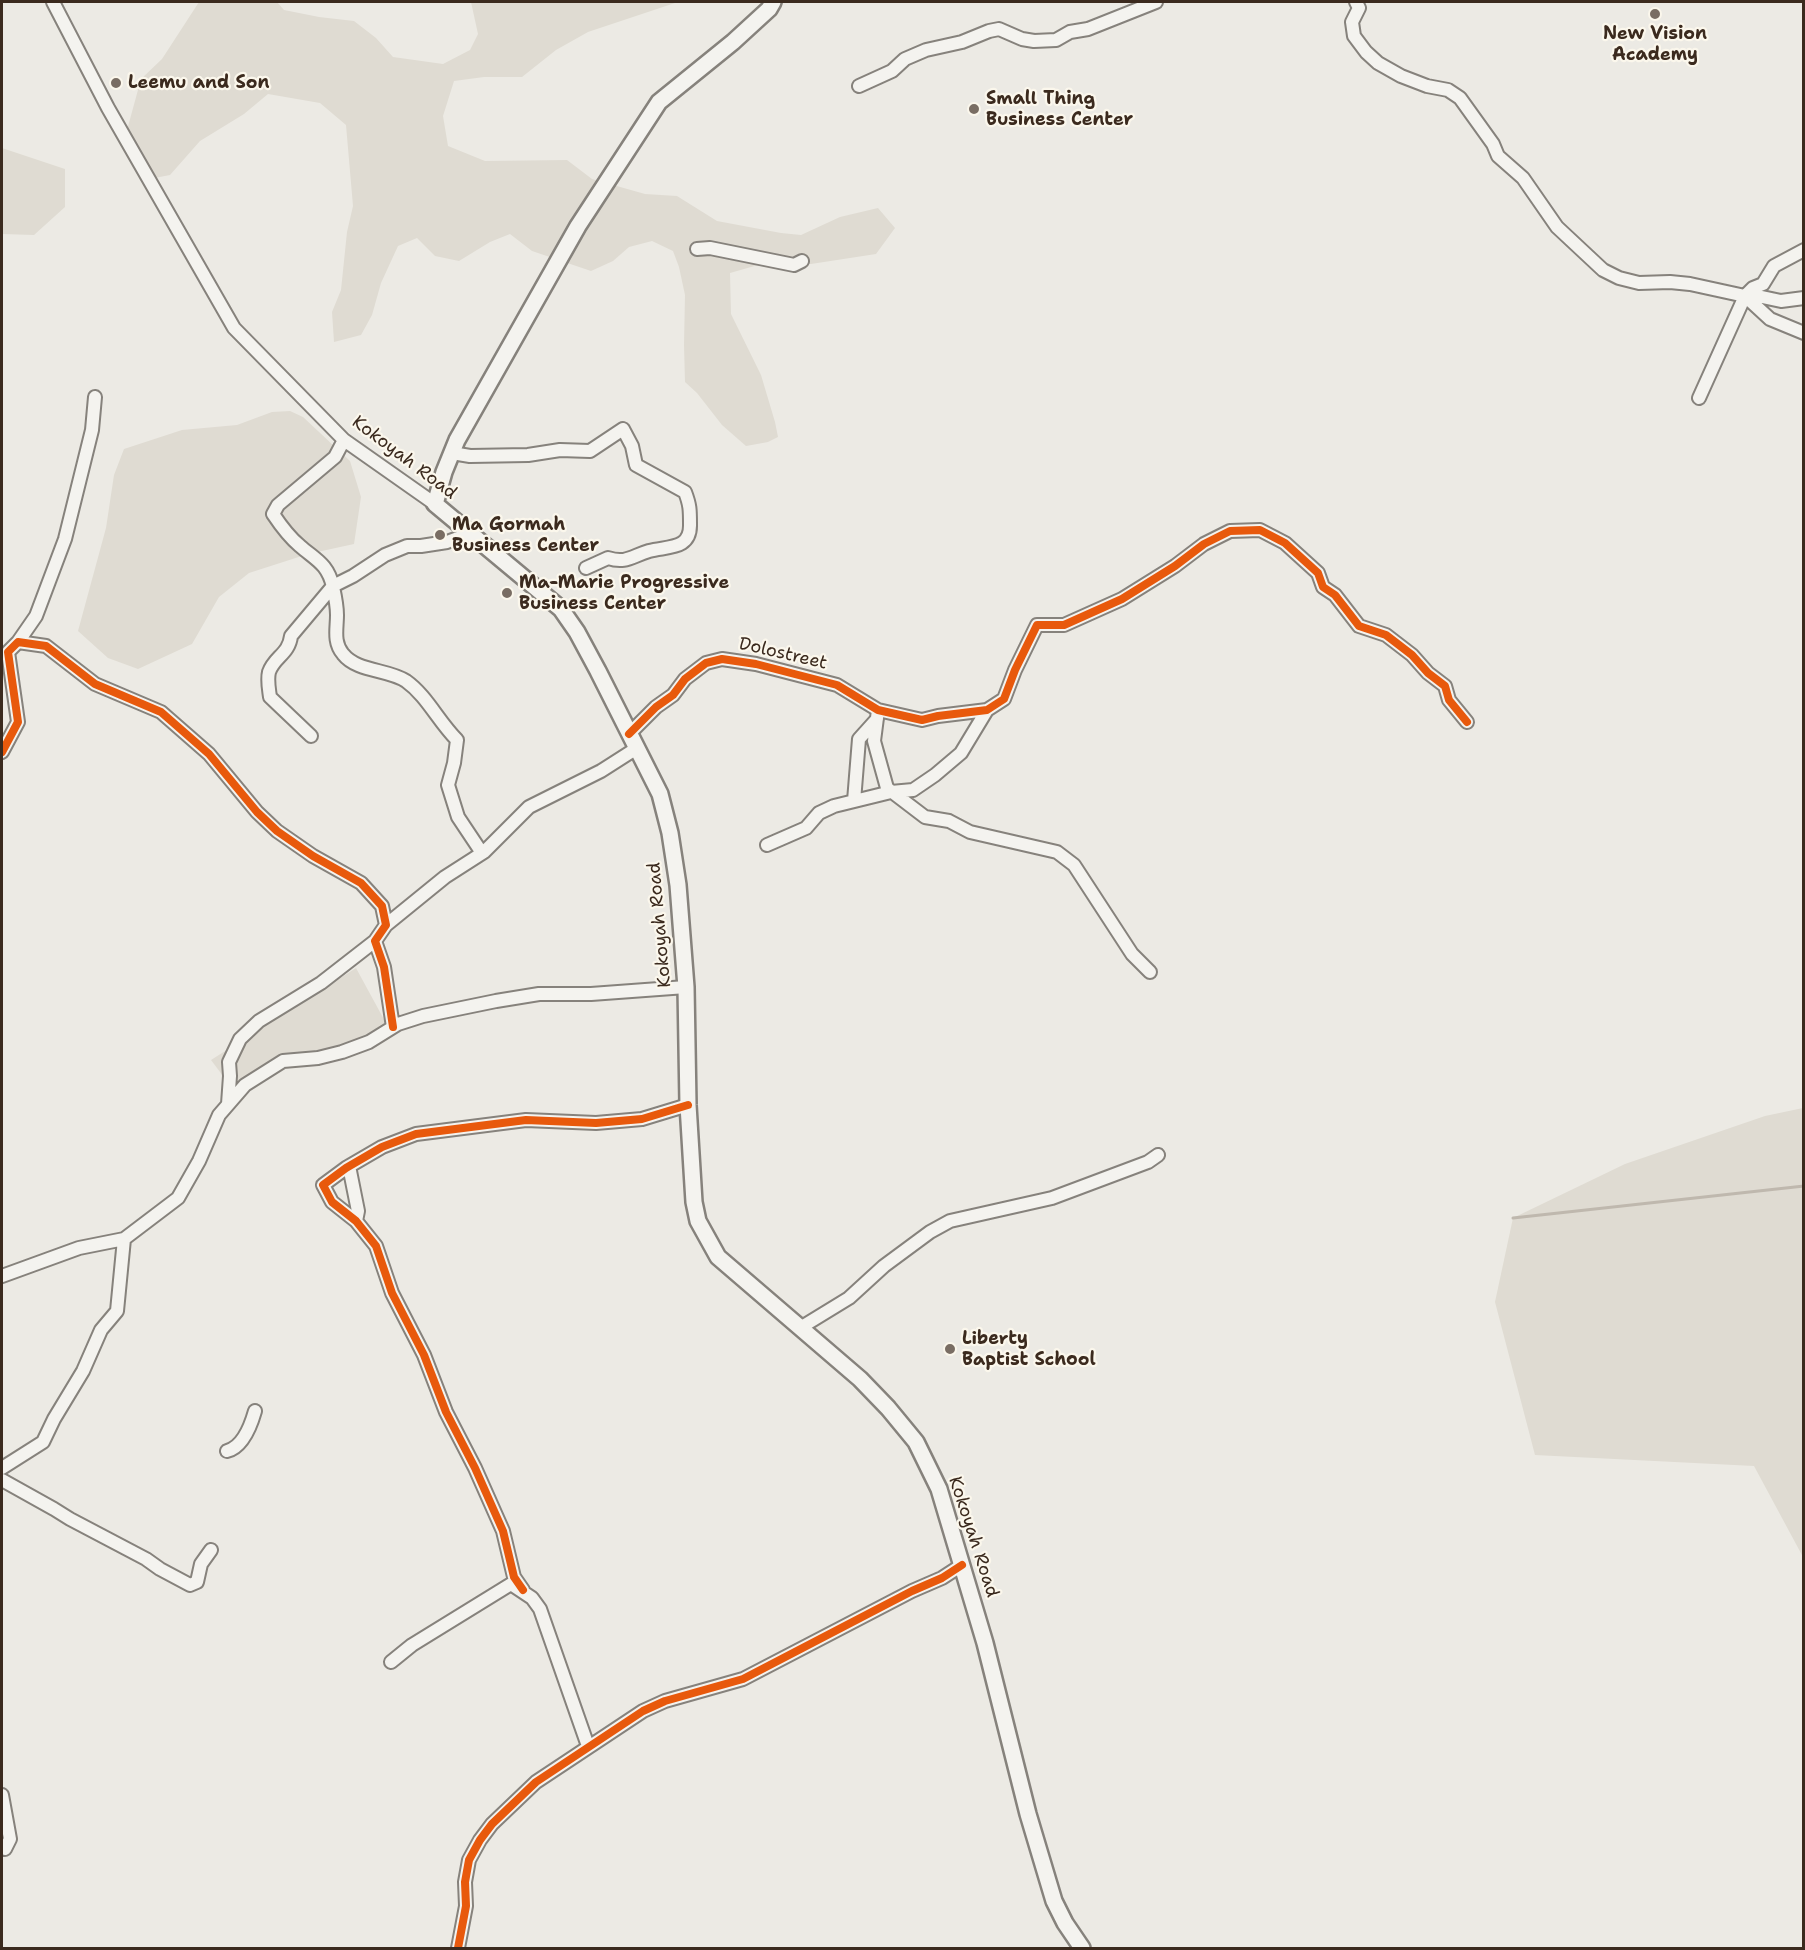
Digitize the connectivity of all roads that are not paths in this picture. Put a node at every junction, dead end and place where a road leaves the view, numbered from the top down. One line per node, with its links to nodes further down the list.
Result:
1 (53, 2): 14 (street, Kokoyah Road)
2 (773, 2): 15 (main road)
3 (1156, 2): 5 (street)
4 (1356, 2): 9 (street)
5 (859, 86)
6 (697, 249): 8 (street)
7 (1803, 250): 9 (street)
8 (802, 261)
9 (1746, 295): 10 (street); 11 (street); 13 (street)
10 (1803, 298)
11 (1803, 333)
12 (95, 397): 20 (street)
13 (1699, 398)
14 (344, 440): 16 (street, Kokoyah Road); 19 (street)
15 (452, 453): 16 (main road); 18 (street)
16 (435, 504): 17 (main road, Kokoyah Road)
17 (471, 533): 19 (street); 25 (main road, Kokoyah Road)
18 (586, 568)
19 (333, 586): 24 (street); 30 (street)
20 (18, 642): 26 (street); 31 (street)
21 (987, 710): 22 (street, Dolostreet); 23 (street); 27 (street)
22 (878, 715): 25 (street, Dolostreet); 27 (street); 28 (street)
23 (1467, 722)
24 (311, 736)
25 (633, 741): 30 (street, Dolostreet); 34 (main road, Kokoyah Road)
26 (2, 752)
27 (891, 792): 28 (street); 33 (street)
28 (854, 801): 29 (street)
29 (767, 845)
30 (482, 853): 31 (street, Dolostreet)
31 (386, 925): 32 (street, Dolostreet)
32 (375, 941): 35 (street); 36 (street, Dolostreet)
33 (1150, 972)
34 (686, 987): 35 (street); 37 (main road, Kokoyah Road)
35 (393, 1027): 36 (street)
36 (228, 1104): 41 (street)
37 (688, 1105): 39 (street); 43 (main road, Kokoyah Road)
38 (1158, 1155): 43 (street)
39 (349, 1166): 40 (street); 40 (street)
40 (356, 1221): 50 (street)
41 (124, 1239): 42 (street); 46 (street)
42 (2, 1276)
43 (800, 1328): 49 (main road, Kokoyah Road)
44 (255, 1411): 45 (street)
45 (227, 1451)
46 (2, 1468)
47 (2, 1480): 48 (street)
48 (211, 1550)
49 (962, 1565): 52 (street); 56 (main road, Kokoyah Road)
50 (523, 1590): 51 (street); 52 (street)
51 (391, 1662)
52 (588, 1746): 55 (street)
53 (2, 1796): 54 (street)
54 (5, 1849)
55 (458, 1948)
56 (1082, 1948)

